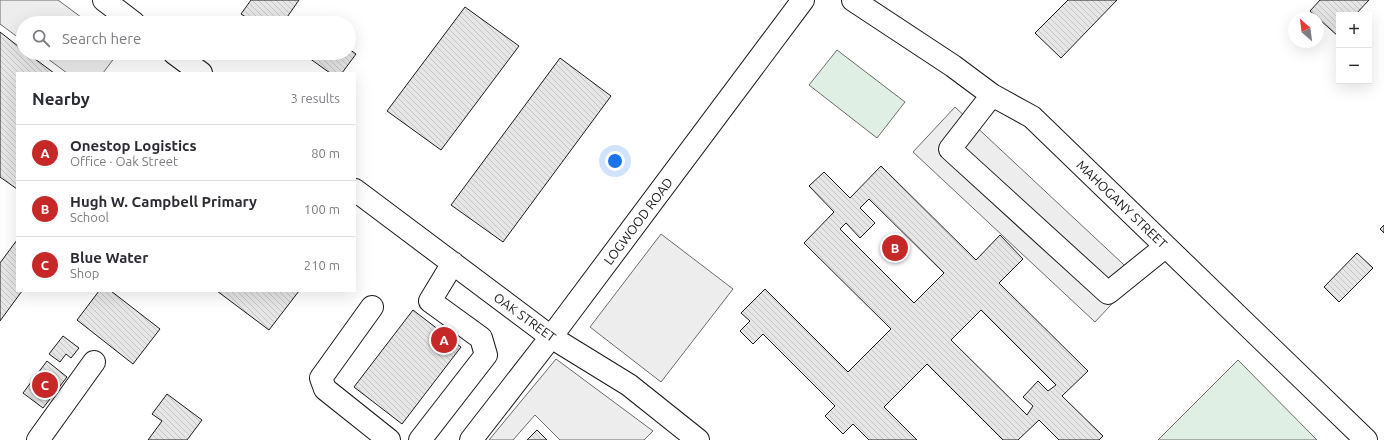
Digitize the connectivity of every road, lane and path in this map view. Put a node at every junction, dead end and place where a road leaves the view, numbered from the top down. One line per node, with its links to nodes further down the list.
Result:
1 (104, 0): 4 (street)
2 (804, 0): 12 (street, LOGWOOD ROAD)
3 (853, 0): 7 (street, MAHOGANY STREET)
4 (125, 16)
5 (183, 60): 6 (street)
6 (200, 72)
7 (992, 95): 9 (street, MAHOGANY STREET); 9 (street)
8 (356, 191): 10 (street, OAK STREET)
9 (1165, 247): 19 (street, MAHOGANY STREET)
10 (453, 264): 12 (street, OAK STREET); 16 (street)
11 (372, 307): 15 (street)
12 (551, 337): 17 (street, LOGWOOD ROAD); 18 (street, OAK STREET)
13 (94, 362): 14 (street)
14 (38, 440)
15 (389, 440)
16 (420, 440)
17 (471, 440)
18 (698, 440)
19 (1366, 440)

